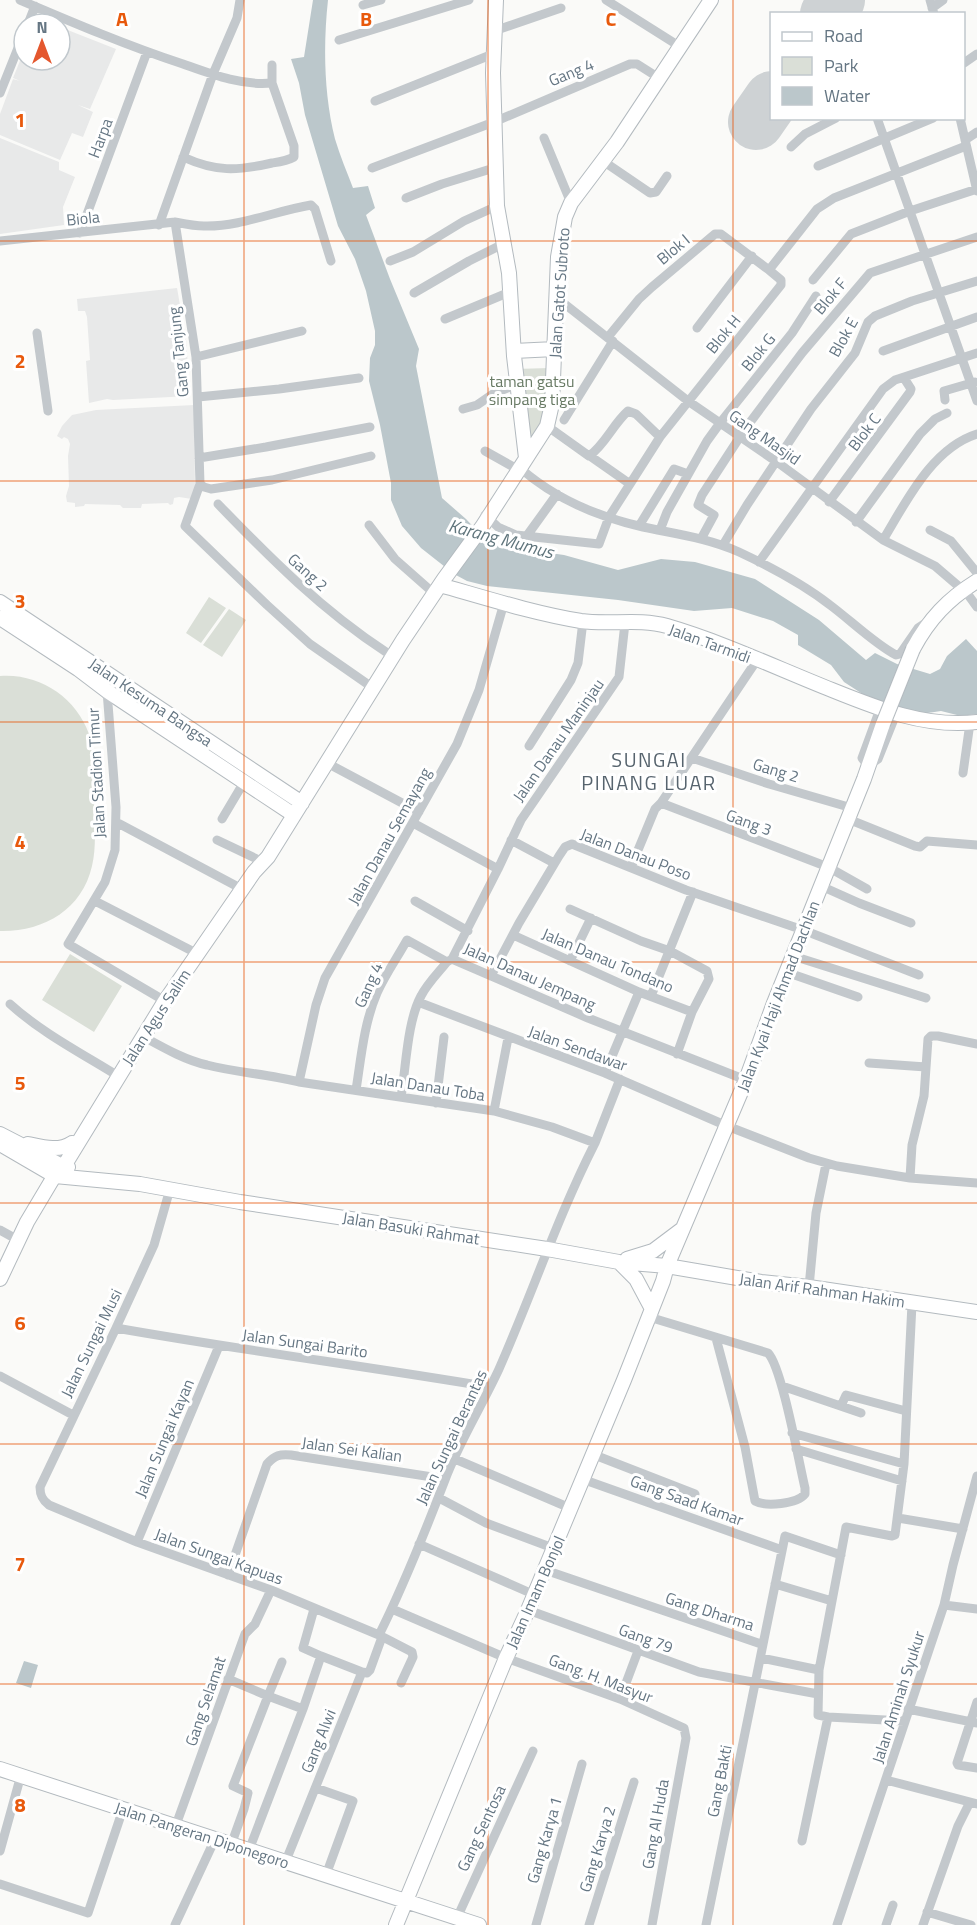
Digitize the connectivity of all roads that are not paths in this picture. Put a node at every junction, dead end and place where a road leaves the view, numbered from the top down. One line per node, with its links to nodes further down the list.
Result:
1 (20, 0): 10 (street)
2 (240, 0): 21 (street)
3 (381, 0): 9 (street)
4 (470, 0): 15 (street)
5 (496, 0): 14 (street)
6 (606, 0): 16 (street)
7 (711, 0): 16 (street, Jalan Gatot Subroto)
8 (943, 0): 11 (street)
9 (363, 5)
10 (35, 6): 13 (street); 17 (street)
11 (932, 7)
12 (561, 8): 14 (street)
13 (32, 12)
14 (494, 31): 18 (street)
15 (339, 40)
16 (679, 46): 22 (street, Jalan Gatot Subroto)
17 (147, 52): 21 (street); 50 (street, Harpa)
18 (494, 54): 25 (street); 30 (street)
19 (12, 63): 24 (street)
20 (272, 65): 23 (street)
21 (213, 74): 23 (street); 36 (street)
22 (659, 78): 30 (street, Gang 4); 37 (street, Jalan Gatot Subroto)
23 (272, 83): 36 (street)
24 (0, 93)
25 (375, 101)
26 (832, 120): 35 (street)
27 (878, 120): 33 (street)
28 (928, 120): 33 (street)
29 (960, 120): 34 (street)
30 (494, 122): 39 (street, Gang 4); 40 (street)
31 (977, 132): 34 (street)
32 (544, 138): 45 (street)
33 (884, 138): 38 (street); 41 (street)
34 (965, 143): 41 (street); 43 (street)
35 (791, 147)
36 (183, 157): 49 (street)
37 (603, 161): 42 (street); 45 (street, Jalan Gatot Subroto)
38 (818, 166)
39 (372, 168)
40 (494, 168): 44 (street); 46 (street)
41 (896, 173): 47 (street); 58 (street)
42 (667, 176)
43 (977, 190): 47 (street)
44 (406, 198)
45 (571, 203): 66 (street, Jalan Gatot Subroto)
46 (497, 206): 53 (street); 57 (street)
47 (910, 211): 54 (street); 59 (street)
48 (173, 223): 49 (street, Biola); 56 (street, Biola); 78 (street, Gang Tanjung)
49 (159, 225): 50 (street, Biola)
50 (80, 233): 52 (street, Biola)
51 (977, 237): 54 (street, Blok F)
52 (0, 241)
53 (503, 244): 62 (street); 64 (street)
54 (926, 254): 63 (street); 95 (street, Blok F)
55 (752, 256): 58 (street, Blok I); 70 (street); 73 (street, Blok I)
56 (331, 261)
57 (390, 261)
58 (769, 270): 61 (street, Blok I)
59 (813, 280)
60 (977, 281): 63 (street, Blok E)
61 (781, 285): 86 (street, Blok H)
62 (510, 292): 68 (street); 75 (street)
63 (940, 292): 69 (street); 102 (street, Blok E)
64 (414, 293)
65 (816, 296): 92 (street, Blok G)
66 (557, 298): 73 (street, Gang Masjid); 74 (street, Jalan Gatot Subroto)
67 (977, 317): 69 (street)
68 (446, 319)
69 (951, 326): 76 (street); 79 (street)
70 (697, 328)
71 (302, 331): 78 (street)
72 (37, 333): 89 (street)
73 (611, 339): 86 (street, Gang Masjid); 91 (street, Blok I)
74 (555, 350): 75 (street); 93 (street, Jalan Gatot Subroto)
75 (514, 351): 83 (street)
76 (883, 351)
77 (977, 353): 79 (street)
78 (196, 357): 84 (street, Gang Tanjung)
79 (963, 358): 81 (street); 82 (street)
80 (359, 378): 84 (street)
81 (903, 378): 107 (street); 109 (street, Blok C)
82 (974, 382): 85 (street); 87 (street)
83 (517, 384): 88 (street); 103 (street)
84 (198, 397): 101 (street, Gang Tanjung)
85 (945, 400)
86 (688, 401): 92 (street, Gang Masjid); 97 (street, Blok H)
87 (977, 401)
88 (463, 409)
89 (48, 411)
90 (947, 413): 113 (street)
91 (564, 420)
92 (720, 423): 95 (street, Gang Masjid); 104 (street, Blok G)
93 (547, 426): 100 (street); 103 (street, Jalan Gatot Subroto)
94 (370, 427): 101 (street)
95 (743, 432): 102 (street, Gang Masjid); 119 (street, Blok F)
96 (977, 434): 120 (street)
97 (660, 437): 100 (street); 106 (street, Blok H)
98 (485, 451): 103 (street)
99 (371, 456): 105 (street)
100 (591, 456): 106 (street)
101 (199, 458): 105 (street, Gang Tanjung)
102 (777, 462): 107 (street, Gang Masjid); 121 (street, Blok E)
103 (520, 468): 108 (street); 111 (street, Jalan Gatot Subroto)
104 (688, 474): 115 (street); 116 (street, Blok G)
105 (200, 482): 139 (street, Gang Tanjung)
106 (630, 483): 112 (street, Blok H)
107 (811, 488): 109 (street, Gang Masjid); 122 (street)
108 (557, 494): 112 (street); 118 (street)
109 (829, 502): 113 (street, Gang Masjid)
110 (218, 504): 136 (street, Gang 2)
111 (486, 517): 118 (street); 125 (street, Jalan Agus Salim)
112 (609, 517): 115 (street); 118 (street, Blok H)
113 (856, 522): 120 (street, Gang Masjid)
114 (369, 525): 125 (street)
115 (639, 526): 116 (street)
116 (660, 530): 119 (street)
117 (930, 530): 123 (street)
118 (526, 537)
119 (701, 538): 121 (street)
120 (883, 540): 126 (street, Gang Masjid)
121 (723, 545): 122 (street)
122 (759, 562): 133 (street)
123 (977, 573)
124 (977, 581): 126 (street, Jalan Kyai Haji Ahmad Dachlan)
125 (438, 582): 128 (street, Jalan Tarmidi); 130 (street, Jalan Agus Salim)
126 (963, 589): 129 (street); 133 (street, Jalan Kyai Haji Ahmad Dachlan)
127 (0, 602): 135 (street, Jalan Kesuma Bangsa)
128 (504, 603): 132 (street, Jalan Tarmidi); 152 (street, Jalan Danau Semayang)
129 (977, 607)
130 (415, 617): 136 (street, Jalan Agus Salim); 139 (street, Jalan Agus Salim)
131 (0, 618): 135 (street, Jalan Kesuma Bangsa)
132 (583, 621): 134 (street, Jalan Tarmidi); 144 (street)
133 (929, 621): 147 (street, Jalan Kyai Haji Ahmad Dachlan, bridge)
134 (625, 622): 137 (street, Jalan Tarmidi); 158 (street, Jalan Danau Maninjau)
135 (37, 634): 138 (street, Jalan Kesuma Bangsa)
136 (386, 652): 139 (street, Jalan Agus Salim)
137 (757, 660): 141 (street, Jalan Tarmidi); 145 (street)
138 (88, 668): 140 (street, Jalan Kesuma Bangsa); 151 (street, Jalan Kesuma Bangsa)
139 (370, 685): 146 (street, Jalan Agus Salim); 151 (street, Jalan Agus Salim)
140 (107, 691): 149 (street, Jalan Kesuma Bangsa); 155 (street, Jalan Stadion Timur)
141 (879, 709): 142 (street, Jalan Tarmidi); 147 (street)
142 (900, 715): 143 (street, Jalan Tarmidi); 147 (street)
143 (973, 722): 148 (street)
144 (529, 746)
145 (692, 758): 150 (street); 153 (street, Gang 2)
146 (327, 763): 151 (street, Jalan Agus Salim); 152 (street)
147 (868, 766): 153 (street, Jalan Kyai Haji Ahmad Dachlan)
148 (963, 773)
149 (244, 782): 151 (street, Jalan Kesuma Bangsa); 154 (street)
150 (661, 803): 162 (street); 163 (street, Gang 3)
151 (295, 807): 161 (street, Jalan Agus Salim)
152 (419, 812): 156 (street, Jalan Danau Semayang)
153 (850, 814): 159 (street, Gang 2); 163 (street, Jalan Kyai Haji Ahmad Dachlan)
154 (222, 819)
155 (116, 822): 166 (street); 169 (street, Jalan Stadion Timur)
156 (413, 823): 164 (street); 205 (street, Jalan Danau Semayang)
157 (217, 840): 161 (street)
158 (511, 840): 160 (street); 164 (street, Jalan Danau Maninjau)
159 (977, 845)
160 (554, 863): 162 (street, Jalan Danau Poso); 176 (street, Jalan Danau Poso)
161 (257, 866): 166 (street, Jalan Agus Salim)
162 (631, 867): 168 (street, Jalan Danau Poso)
163 (828, 867): 165 (street, Jalan Kyai Haji Ahmad Dachlan); 167 (street)
164 (498, 869): 175 (street, Jalan Danau Jempang)
165 (821, 886): 173 (street); 174 (street, Jalan Kyai Haji Ahmad Dachlan)
166 (242, 889): 178 (street, Jalan Agus Salim)
167 (867, 889)
168 (693, 892): 174 (street, Jalan Danau Poso); 177 (street)
169 (95, 900): 178 (street); 189 (street, Jalan Stadion Timur)
170 (416, 901): 175 (street)
171 (570, 909): 172 (street)
172 (591, 918): 177 (street); 181 (street)
173 (911, 923)
174 (803, 930): 179 (street, Jalan Kyai Haji Ahmad Dachlan); 183 (street)
175 (468, 931): 180 (street, Jalan Danau Jempang)
176 (513, 935): 181 (street, Jalan Danau Tondano); 184 (street, Jalan Danau Poso)
177 (670, 951): 186 (street); 192 (street)
178 (198, 954): 189 (street, Jalan Agus Salim)
179 (793, 956): 182 (street, Jalan Kyai Haji Ahmad Dachlan); 188 (street)
180 (449, 961): 184 (street, Jalan Danau Jempang); 190 (street); 207 (street, Gang 4)
181 (570, 961): 185 (street, Jalan Danau Tondano)
182 (786, 972): 187 (street); 204 (street, Jalan Kyai Haji Ahmad Dachlan)
183 (919, 975)
184 (491, 976): 193 (street, Jalan Danau Jempang)
185 (639, 992): 186 (street, Jalan Danau Tondano); 193 (street)
186 (651, 996): 192 (street, Jalan Danau Tondano)
187 (858, 997)
188 (926, 998)
189 (165, 1001): 195 (street, Jalan Agus Salim)
190 (418, 1002): 196 (street, Jalan Sendawar); 208 (street)
191 (10, 1004): 202 (street)
192 (692, 1012): 198 (street)
193 (621, 1031): 198 (street, Jalan Danau Jempang); 201 (street)
194 (444, 1036): 209 (street)
195 (144, 1037): 202 (street, Jalan Agus Salim); 205 (street, Jalan Danau Toba)
196 (508, 1038): 201 (street, Jalan Sendawar); 210 (street)
197 (977, 1044): 200 (street)
198 (677, 1054): 204 (street, Jalan Danau Jempang)
199 (869, 1062): 200 (street)
200 (926, 1067): 218 (street)
201 (605, 1073): 203 (street, Jalan Sendawar)
202 (118, 1076): 206 (street, Jalan Agus Salim)
203 (620, 1079): 211 (street, Jalan Sendawar); 215 (street)
204 (746, 1080): 211 (street, Jalan Kyai Haji Ahmad Dachlan)
205 (299, 1082): 207 (street, Jalan Danau Toba)
206 (110, 1089): 214 (street); 217 (street, Jalan Agus Salim)
207 (356, 1090): 208 (street, Jalan Danau Toba)
208 (401, 1098): 209 (street, Jalan Danau Toba)
209 (436, 1103): 210 (street, Jalan Danau Toba)
210 (494, 1111): 215 (street, Jalan Danau Toba)
211 (727, 1126): 216 (street, Jalan Sendawar); 221 (street, Jalan Kyai Haji Ahmad Dachlan)
212 (0, 1134): 213 (street)
213 (7, 1143): 214 (street); 217 (street)
214 (72, 1143): 217 (street)
215 (595, 1143): 224 (street)
216 (826, 1164): 218 (street, Jalan Sendawar); 228 (street)
217 (60, 1169): 220 (street, Jalan Basuki Rahmat); 223 (street)
218 (910, 1179): 219 (street, Jalan Sendawar)
219 (977, 1183)
220 (170, 1189): 224 (street, Jalan Basuki Rahmat); 232 (street, Jalan Sungai Musi)
221 (684, 1227): 225 (street); 226 (street, Jalan Kyai Haji Ahmad Dachlan)
222 (0, 1230): 223 (street)
223 (18, 1240): 227 (street)
224 (547, 1249): 225 (street, Jalan Basuki Rahmat); 237 (street, Jalan Sungai Berantas)
225 (617, 1262): 226 (street, Jalan Basuki Rahmat); 231 (street)
226 (667, 1266): 228 (street, Jalan Arif Rahman Hakim); 231 (street, Jalan Imam Bonjol)
227 (0, 1279)
228 (809, 1287): 229 (street, Jalan Arif Rahman Hakim)
229 (912, 1304): 230 (street, Jalan Arif Rahman Hakim); 239 (street)
230 (977, 1312)
231 (650, 1313): 233 (street); 244 (street, Jalan Imam Bonjol)
232 (116, 1328): 234 (street, Jalan Sungai Barito); 241 (street, Jalan Sungai Musi)
233 (716, 1338): 236 (street); 243 (street)
234 (219, 1346): 237 (street, Jalan Sungai Barito); 257 (street, Jalan Sungai Kayan)
235 (0, 1376): 241 (street)
236 (782, 1386): 238 (street); 242 (street)
237 (490, 1387): 245 (street, Jalan Sungai Berantas)
238 (841, 1406): 239 (street); 240 (street)
239 (906, 1411): 246 (street)
240 (861, 1413)
241 (73, 1415): 253 (street, Jalan Sungai Musi)
242 (792, 1433): 243 (street); 246 (street)
243 (796, 1449): 250 (street)
244 (592, 1454): 249 (street, Jalan Imam Bonjol); 251 (street)
245 (454, 1459): 248 (street, Jalan Sungai Berantas); 254 (street)
246 (903, 1464): 250 (street)
247 (977, 1476): 256 (street, Jalan Aminah Syukur)
248 (445, 1479): 252 (street, Jalan Sungai Berantas); 263 (street, Jalan Sei Kalian)
249 (582, 1479): 254 (street, Jalan Imam Bonjol); 260 (street, Gang Saad Kamar)
250 (902, 1481): 255 (street)
251 (695, 1494)
252 (439, 1498): 258 (street, Jalan Sungai Berantas); 259 (street)
253 (49, 1504): 257 (street, Jalan Sungai Kapuas)
254 (570, 1508): 259 (street, Jalan Imam Bonjol)
255 (898, 1518): 256 (street); 261 (street)
256 (963, 1529): 268 (street, Jalan Aminah Syukur)
257 (137, 1542): 263 (street, Jalan Sungai Kapuas)
258 (419, 1544): 266 (street); 270 (street, Jalan Sungai Berantas)
259 (553, 1548): 262 (street, Jalan Imam Bonjol)
260 (782, 1550): 261 (street, Gang Dharma); 264 (street, Gang Dharma)
261 (841, 1555): 267 (street)
262 (545, 1570): 266 (street, Jalan Imam Bonjol); 274 (street, Gang Dharma)
263 (228, 1575): 265 (street, Jalan Sungai Kapuas)
264 (775, 1584): 267 (street); 274 (street, Gang Dharma)
265 (271, 1590): 269 (street, Jalan Sungai Kapuas); 282 (street, Gang Selamat)
266 (535, 1594): 272 (street, Jalan Imam Bonjol)
267 (832, 1601): 280 (street)
268 (945, 1605): 271 (street); 290 (street, Jalan Aminah Syukur)
269 (314, 1609): 273 (street, Jalan Sungai Kapuas); 276 (street)
270 (392, 1609): 273 (street, Jalan Sungai Berantas); 277 (street, Gang. H. Masyur)
271 (977, 1609)
272 (528, 1610): 275 (street, Gang 79); 277 (street, Jalan Imam Bonjol)
273 (381, 1636): 281 (street, Gang Alwi); 283 (street, Jalan Sungai Kapuas)
274 (761, 1644): 278 (street, Gang Bakti)
275 (638, 1651): 284 (street, Gang 79); 287 (street)
276 (321, 1656): 281 (street); 289 (street)
277 (506, 1658): 287 (street, Gang. H. Masyur); 314 (street, Jalan Imam Bonjol)
278 (761, 1658): 280 (street); 284 (street, Gang Bakti)
279 (282, 1662): 286 (street)
280 (819, 1670): 285 (street)
281 (362, 1672): 302 (street, Gang Alwi)
282 (228, 1679): 286 (street); 305 (street, Gang Selamat)
283 (401, 1683)
284 (756, 1683): 285 (street, Gang 79); 324 (street, Gang Bakti)
285 (818, 1694): 291 (street)
286 (268, 1696): 289 (street); 308 (street)
287 (620, 1699): 294 (street, Gang. H. Masyur)
288 (977, 1702): 293 (street)
289 (303, 1709): 309 (street)
290 (908, 1709): 292 (street, Jalan Aminah Syukur); 293 (street)
291 (828, 1717): 292 (street); 307 (street)
292 (904, 1721): 300 (street, Jalan Aminah Syukur)
293 (974, 1722): 297 (street)
294 (684, 1728): 323 (street, Gang Al Huda)
295 (533, 1752): 317 (street, Gang Sentosa)
296 (582, 1764): 321 (street, Gang Karya 1)
297 (977, 1768)
298 (0, 1769): 299 (street, Jalan Pangeran Diponegoro)
299 (21, 1775): 304 (street, Jalan Pangeran Diponegoro); 310 (street)
300 (886, 1780): 303 (street); 325 (street, Jalan Aminah Syukur)
301 (634, 1782): 322 (street, Gang Karya 2)
302 (316, 1788): 311 (street, Gang Alwi); 312 (street)
303 (972, 1805): 316 (street)
304 (123, 1809): 305 (street, Jalan Pangeran Diponegoro); 313 (street)
305 (176, 1825): 306 (street, Jalan Pangeran Diponegoro)
306 (215, 1839): 308 (street, Jalan Pangeran Diponegoro); 319 (street)
307 (802, 1841)
308 (231, 1845): 309 (street, Jalan Pangeran Diponegoro)
309 (249, 1850): 311 (street, Jalan Pangeran Diponegoro)
310 (0, 1851)
311 (285, 1863): 312 (street, Jalan Pangeran Diponegoro)
312 (326, 1875): 314 (street, Jalan Pangeran Diponegoro)
313 (0, 1884)
314 (405, 1901): 317 (street, Jalan Pangeran Diponegoro); 320 (street, Jalan Imam Bonjol)
315 (893, 1905): 326 (street)
316 (927, 1912): 327 (street); 328 (street)
317 (457, 1918): 318 (street, Jalan Pangeran Diponegoro)
318 (474, 1924)
319 (175, 1925)
320 (396, 1925)
321 (536, 1925)
322 (589, 1925)
323 (652, 1925)
324 (706, 1925)
325 (837, 1925)
326 (886, 1925)
327 (923, 1925)
328 (971, 1925)

